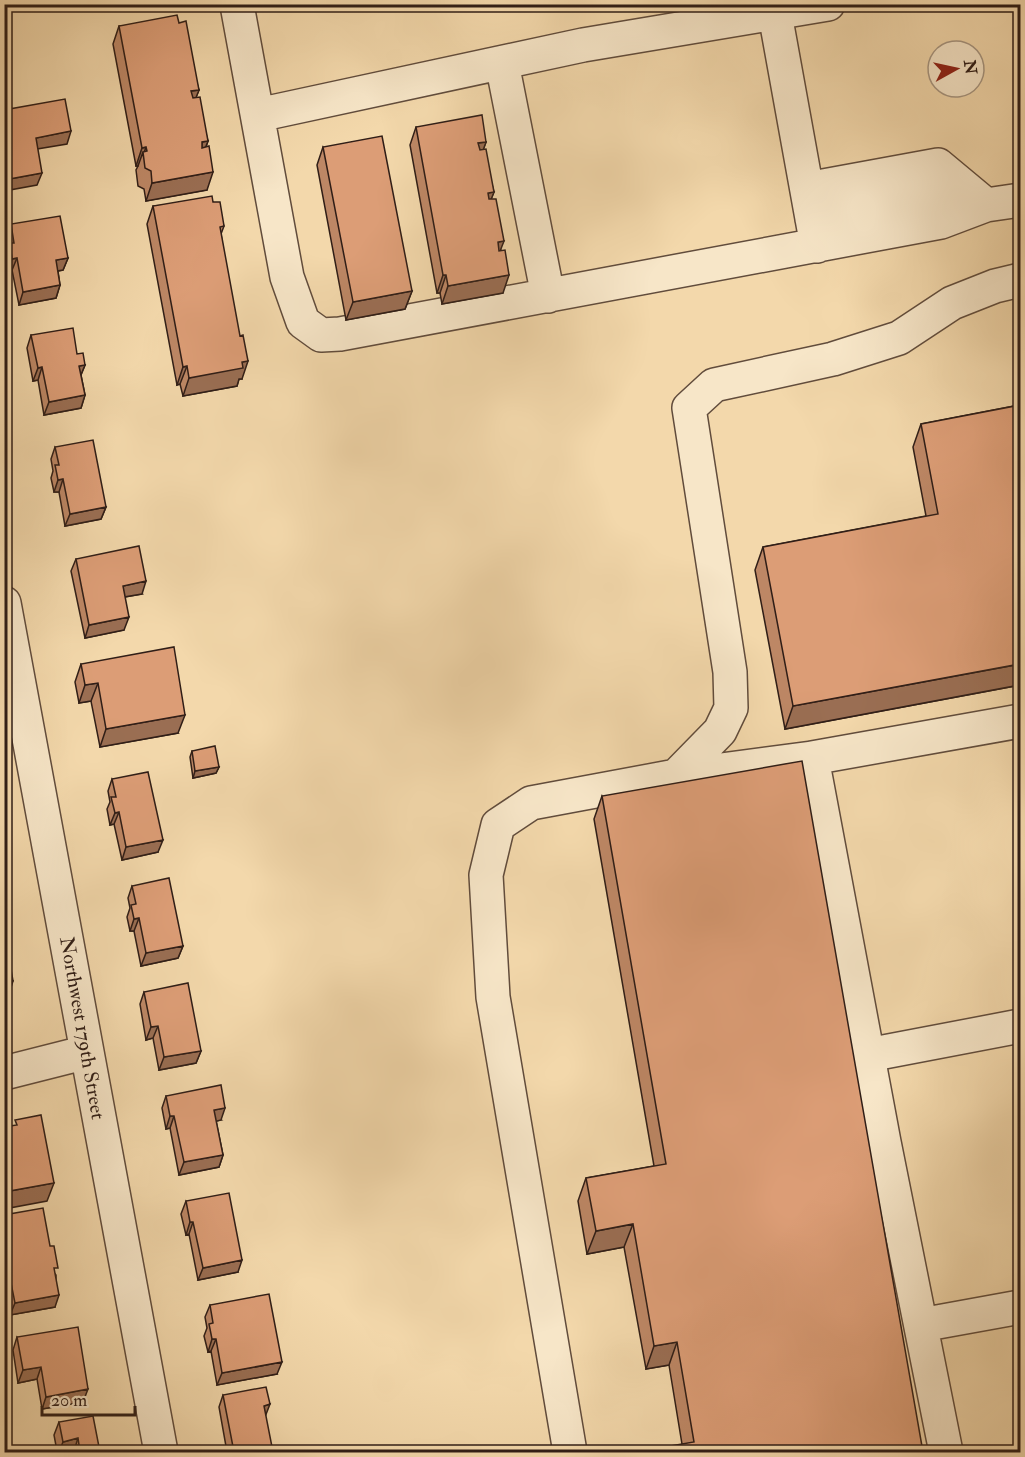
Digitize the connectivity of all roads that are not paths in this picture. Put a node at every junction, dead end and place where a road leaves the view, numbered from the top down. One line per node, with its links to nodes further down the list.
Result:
1 (828, 4): 3 (street)
2 (237, 5): 5 (street)
3 (775, 14): 4 (street); 8 (street)
4 (502, 63): 5 (street); 10 (street)
5 (258, 115): 10 (street)
6 (1020, 200): 7 (street)
7 (986, 206): 8 (street); 8 (street)
8 (812, 218): 10 (street)
9 (1020, 280): 15 (street)
10 (548, 296)
11 (4, 603): 12 (street, Northwest 179th Street)
12 (14, 704): 17 (street, Northwest 179th Street)
13 (1020, 721): 14 (street)
14 (812, 758): 15 (street); 18 (street)
15 (676, 776): 23 (street)
16 (1020, 1026): 18 (street)
17 (87, 1052): 19 (street); 22 (street, Northwest 179th Street)
18 (868, 1055): 21 (street)
19 (4, 1073)
20 (1020, 1306): 21 (street)
21 (921, 1325): 24 (street)
22 (160, 1452)
23 (570, 1452)
24 (946, 1452)

